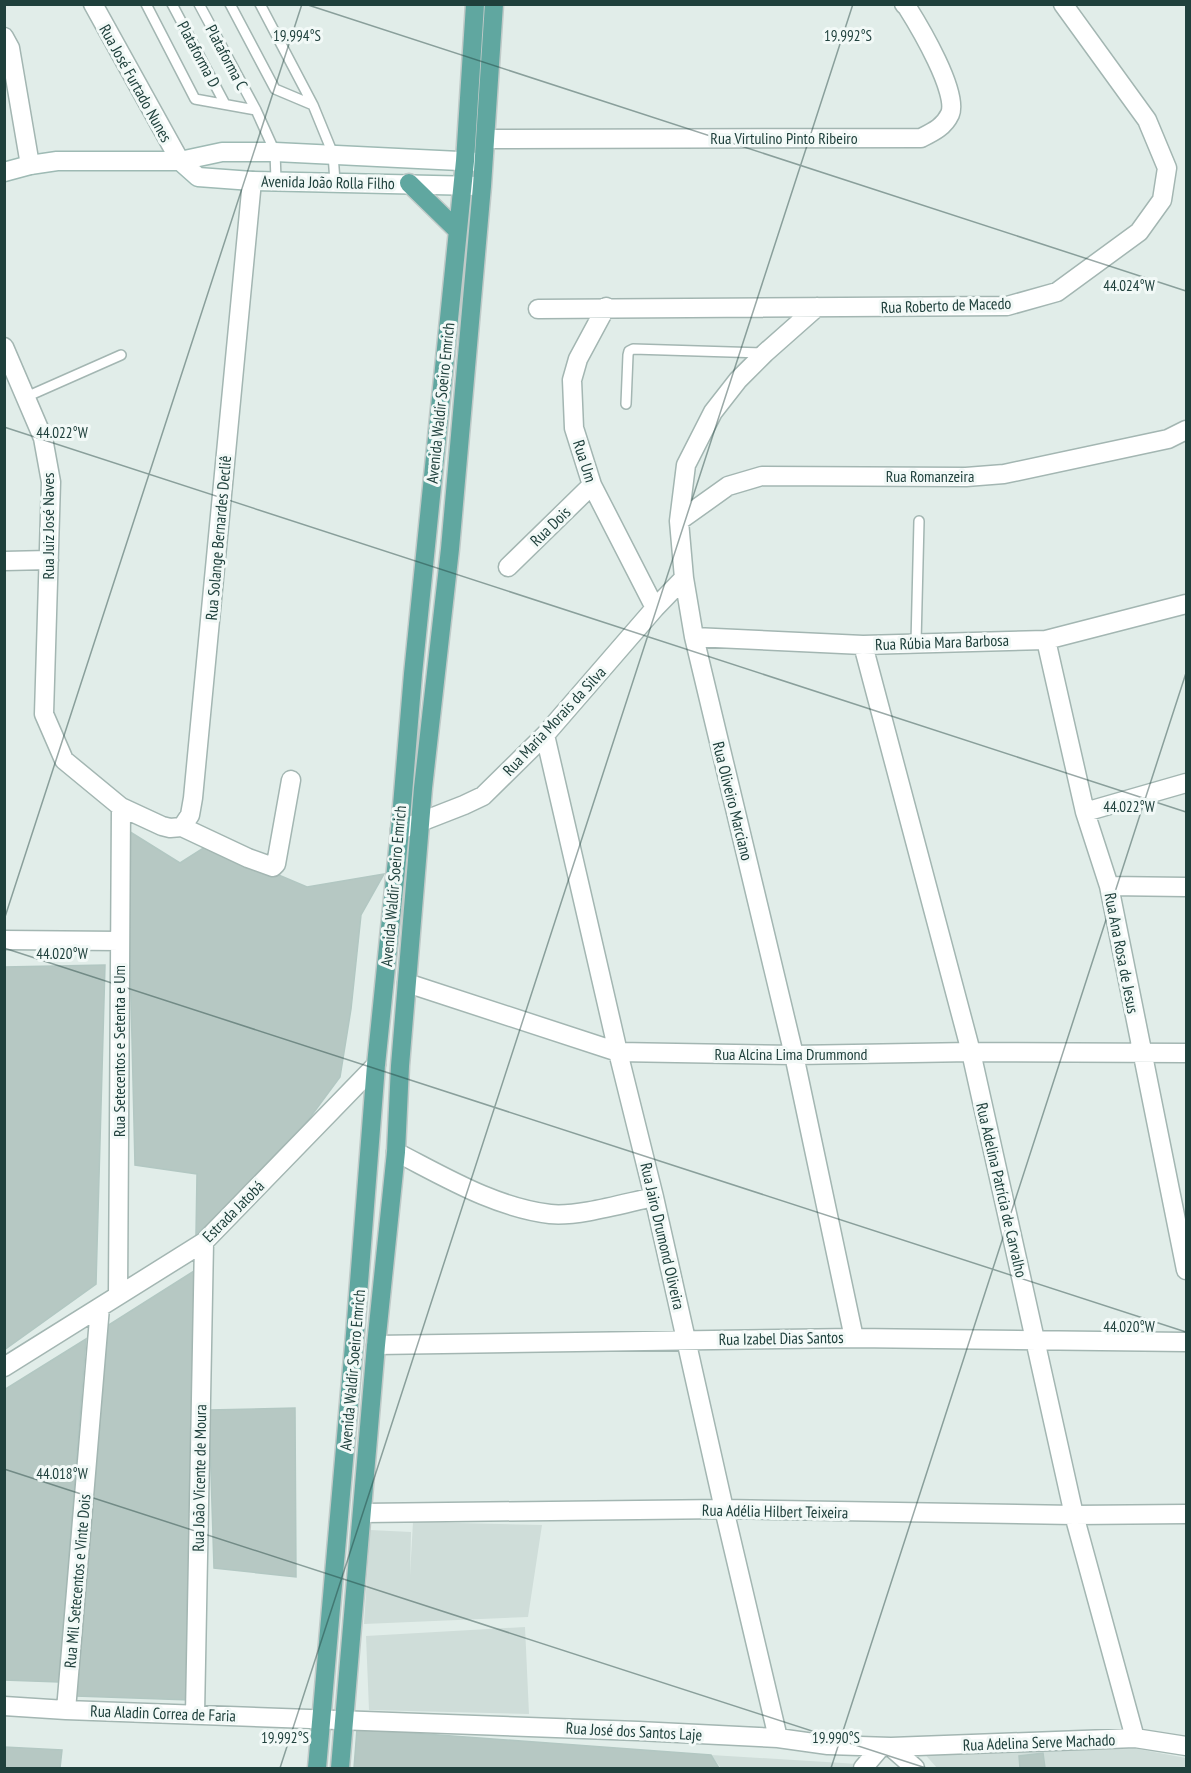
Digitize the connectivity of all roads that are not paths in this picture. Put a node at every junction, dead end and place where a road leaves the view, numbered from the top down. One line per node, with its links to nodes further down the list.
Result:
1 (93, 4): 18 (street, Rua José Furtado Nunes)
2 (146, 4): 12 (lane)
3 (172, 4): 12 (lane, Plataforma D)
4 (199, 4): 14 (lane, Plataforma C)
5 (230, 4): 13 (lane)
6 (260, 4): 13 (lane)
7 (475, 4): 19 (main road, Avenida Waldir Soeiro Emrich)
8 (494, 4): 15 (main road, Avenida Waldir Soeiro Emrich)
9 (904, 4): 15 (street, Rua Virtulino Pinto Ribeiro)
10 (1063, 4): 31 (street, Rua Roberto de Macedo)
11 (4, 38): 21 (street)
12 (225, 104): 14 (lane)
13 (313, 105): 17 (lane)
14 (256, 110): 16 (lane, Plataforma C)
15 (486, 139): 20 (main road, Avenida Waldir Soeiro Emrich)
16 (275, 152): 17 (street, Avenida João Rolla Filho); 18 (street, Avenida João Rolla Filho); 23 (lane)
17 (333, 154): 19 (street, Avenida João Rolla Filho); 25 (lane)
18 (180, 161): 21 (street, Avenida João Rolla Filho); 24 (street, Avenida João Rolla Filho)
19 (465, 161): 20 (street, Avenida João Rolla Filho); 27 (main road, Avenida Waldir Soeiro Emrich)
20 (484, 163): 28 (main road, Avenida Waldir Soeiro Emrich)
21 (30, 165): 22 (street, Avenida João Rolla Filho)
22 (4, 172)
23 (276, 180): 24 (street, Avenida João Rolla Filho); 25 (street, Avenida João Rolla Filho)
24 (252, 181): 58 (street, Rua Solange Bernardes Decliê)
25 (335, 182): 26 (street, Avenida João Rolla Filho)
26 (409, 183): 27 (street, Avenida João Rolla Filho); 29 (main road)
27 (462, 184): 28 (street, Avenida João Rolla Filho); 29 (main road, Avenida Waldir Soeiro Emrich)
28 (482, 186): 57 (main road, Avenida Waldir Soeiro Emrich)
29 (457, 230): 59 (main road, Avenida Waldir Soeiro Emrich)
30 (606, 307): 31 (street, Rua Roberto de Macedo); 32 (street, Rua Roberto de Macedo); 39 (street, Rua Um)
31 (817, 307): 34 (street, Rua Oliveiro Marciano)
32 (538, 309)
33 (4, 347): 36 (street, Rua Juiz José Naves)
34 (765, 353): 37 (lane); 40 (street, Rua Oliveiro Marciano)
35 (121, 355): 36 (lane)
36 (26, 397): 42 (street, Rua Juiz José Naves)
37 (626, 404)
38 (1186, 430): 40 (street, Rua Romanzeira)
39 (592, 485): 44 (street, Rua Dois); 47 (street, Rua Um)
40 (679, 521): 45 (street, Rua Oliveiro Marciano)
41 (919, 521): 50 (lane)
42 (50, 560): 43 (street); 55 (street, Rua Juiz José Naves)
43 (4, 561)
44 (508, 567)
45 (684, 578): 47 (street, Rua Maria Morais da Silva); 48 (street, Rua Oliveiro Marciano)
46 (1186, 604): 49 (street, Rua Rúbia Mara Barbosa)
47 (655, 608): 52 (street, Rua Maria Morais da Silva)
48 (694, 637): 51 (street, Rua Rúbia Mara Barbosa); 69 (street, Rua Oliveiro Marciano)
49 (1046, 640): 50 (street, Rua Rúbia Mara Barbosa); 56 (street, Rua Ana Rosa de Jesus)
50 (916, 643): 51 (street, Rua Rúbia Mara Barbosa)
51 (862, 645): 66 (street, Rua Adelina Patrícia de Carvalho)
52 (545, 735): 57 (street, Rua Maria Morais da Silva); 65 (street, Rua Jairo Drumond Oliveira)
53 (291, 780): 58 (street)
54 (1186, 783): 56 (street)
55 (121, 807): 58 (street); 63 (street, Rua Setecentos e Setenta e Um)
56 (1085, 812): 60 (street, Rua Ana Rosa de Jesus)
57 (420, 821): 59 (street, Rua Maria Morais da Silva); 64 (main road, Avenida Waldir Soeiro Emrich)
58 (182, 827)
59 (400, 830): 70 (main road, Avenida Waldir Soeiro Emrich)
60 (1109, 886): 61 (street); 67 (street, Rua Ana Rosa de Jesus)
61 (1186, 887)
62 (4, 940): 63 (street)
63 (120, 941): 75 (street, Rua Setecentos e Setenta e Um)
64 (407, 983): 65 (street, Rua Alcina Lima Drummond); 71 (main road, Avenida Waldir Soeiro Emrich)
65 (618, 1052): 69 (street, Rua Alcina Lima Drummond); 72 (street, Rua Jairo Drumond Oliveira)
66 (971, 1052): 67 (street, Rua Alcina Lima Drummond); 69 (street, Rua Alcina Lima Drummond); 79 (street, Rua Adelina Patrícia de Carvalho)
67 (1142, 1052): 68 (street, Rua Alcina Lima Drummond); 74 (street, Rua Ana Rosa de Jesus)
68 (1186, 1053)
69 (794, 1055): 77 (street, Rua Oliveiro Marciano)
70 (376, 1065): 73 (street, Estrada Jatobá); 90 (main road, Avenida Waldir Soeiro Emrich)
71 (396, 1152): 72 (street); 81 (main road, Avenida Waldir Soeiro Emrich)
72 (654, 1197): 78 (street, Rua Jairo Drumond Oliveira)
73 (204, 1242): 75 (street, Estrada Jatobá); 89 (street, Rua João Vicente de Moura)
74 (1186, 1270)
75 (118, 1295): 76 (street, Estrada Jatobá)
76 (100, 1307): 82 (street, Estrada Jatobá); 88 (street, Rua Mil Setecentos e Vinte Dois)
77 (854, 1338): 78 (street, Rua Izabel Dias Santos); 79 (street, Rua Izabel Dias Santos)
78 (687, 1339): 81 (street, Rua Izabel Dias Santos); 83 (street, Rua Jairo Drumond Oliveira)
79 (1035, 1339): 80 (street, Rua Izabel Dias Santos); 86 (street, Rua Adelina Patrícia de Carvalho)
80 (1186, 1342)
81 (376, 1345): 84 (main road, Avenida Waldir Soeiro Emrich)
82 (4, 1367)
83 (724, 1509): 84 (street, Rua Adélia Hilbert Teixeira); 86 (street, Rua Adélia Hilbert Teixeira); 92 (street, Rua Jairo Drumond Oliveira)
84 (363, 1513): 91 (main road, Avenida Waldir Soeiro Emrich)
85 (1186, 1514): 86 (street, Rua Adélia Hilbert Teixeira)
86 (1074, 1515): 93 (street, Rua Adelina Patrícia de Carvalho)
87 (4, 1706): 88 (street, Rua Aladin Correa de Faria)
88 (66, 1710): 89 (street, Rua Aladin Correa de Faria)
89 (195, 1714): 90 (street, Rua Aladin Correa de Faria)
90 (321, 1719): 91 (street, Rua Aladin Correa de Faria); 96 (main road, Avenida Waldir Soeiro Emrich)
91 (344, 1720): 92 (street, Rua José dos Santos Laje); 97 (main road, Avenida Waldir Soeiro Emrich)
92 (778, 1738): 95 (street, Rua José dos Santos Laje)
93 (1135, 1738): 94 (street, Rua Adelina Serve Machado); 95 (street, Rua Adelina Serve Machado)
94 (1186, 1746)
95 (886, 1747): 98 (street); 99 (street)
96 (316, 1768)
97 (340, 1768)
98 (863, 1768)
99 (915, 1768)

